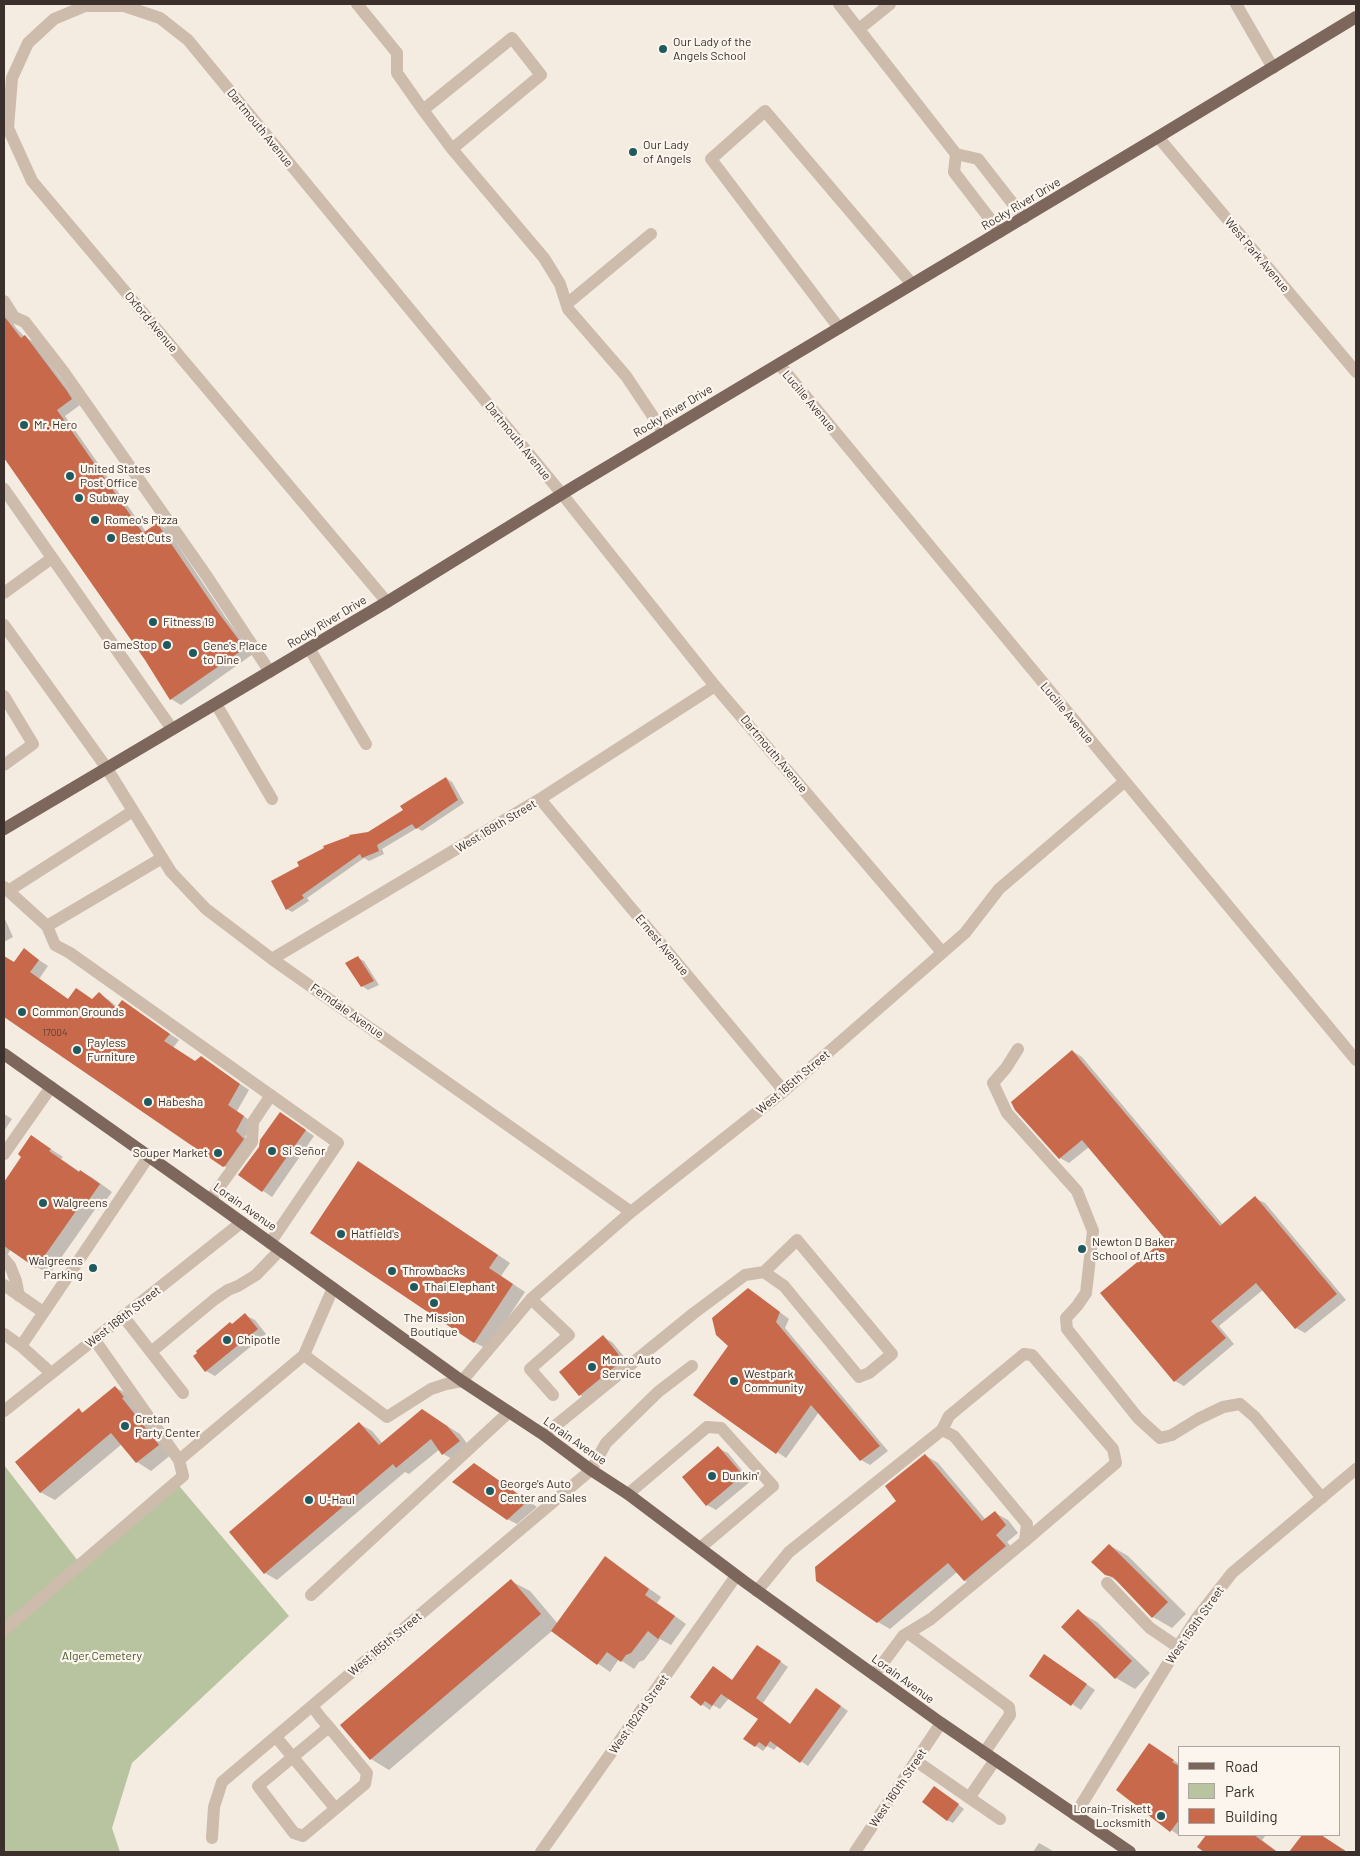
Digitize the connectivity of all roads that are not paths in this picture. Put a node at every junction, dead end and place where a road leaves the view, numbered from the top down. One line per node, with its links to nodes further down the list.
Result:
1 (357, 4): 9 (street)
2 (839, 4): 7 (street)
3 (890, 4): 7 (street)
4 (1236, 4): 8 (street)
5 (1356, 17): 8 (main road, Rocky River Drive)
6 (54, 19): 24 (street, Dartmouth Avenue); 27 (street, Oxford Avenue)
7 (859, 29): 12 (street)
8 (1273, 68): 10 (main road, Rocky River Drive)
9 (424, 110): 11 (street); 11 (street)
10 (1158, 138): 13 (main road, Rocky River Drive); 21 (street, West Park Avenue)
11 (452, 149): 18 (street)
12 (956, 154): 13 (street); 14 (street)
13 (1024, 218): 14 (main road, Rocky River Drive)
14 (1000, 232): 16 (main road, Rocky River Drive)
15 (651, 234): 18 (street)
16 (912, 284): 19 (main road, Rocky River Drive); 19 (street)
17 (4, 300): 30 (street)
18 (568, 303): 22 (street)
19 (839, 328): 20 (main road, Rocky River Drive)
20 (778, 364): 22 (main road, Rocky River Drive); 38 (street, Lucille Avenue)
21 (1356, 372)
22 (664, 433): 24 (main road, Rocky River Drive)
23 (4, 489): 25 (street)
24 (562, 494): 27 (main road, Rocky River Drive); 31 (street, Dartmouth Avenue)
25 (52, 558): 26 (street); 34 (street)
26 (4, 593)
27 (388, 602): 29 (main road, Rocky River Drive)
28 (4, 625): 37 (street, Ferndale Avenue)
29 (309, 648): 30 (main road, Rocky River Drive); 35 (street)
30 (270, 672): 33 (main road, Rocky River Drive)
31 (715, 686): 40 (street, West 169th Street); 46 (street, Dartmouth Avenue)
32 (4, 696): 36 (street)
33 (216, 704): 34 (main road, Rocky River Drive); 39 (street)
34 (172, 729): 37 (main road, Rocky River Drive)
35 (366, 744)
36 (4, 765)
37 (106, 767): 41 (street, Ferndale Avenue); 42 (main road, Rocky River Drive)
38 (1124, 782): 46 (street, West 165th Street); 50 (street, Lucille Avenue)
39 (272, 799)
40 (540, 799): 47 (street, West 169th Street); 52 (street, Ernest Avenue)
41 (134, 811): 43 (street, Ferndale Avenue); 44 (street)
42 (4, 829)
43 (162, 858): 45 (street); 47 (street, Ferndale Avenue)
44 (6, 889): 45 (street)
45 (47, 926): 53 (street)
46 (942, 952): 52 (street, West 165th Street)
47 (272, 959): 57 (street, Ferndale Avenue)
48 (1018, 1049): 86 (street)
49 (4, 1054): 51 (main road, Lorain Avenue)
50 (1356, 1060)
51 (50, 1087): 54 (street); 55 (main road, Lorain Avenue)
52 (784, 1091): 57 (street, West 165th Street)
53 (271, 1095): 56 (street); 59 (street)
54 (4, 1154)
55 (149, 1156): 56 (main road, Lorain Avenue); 66 (street)
56 (210, 1200): 58 (main road, Lorain Avenue)
57 (632, 1212): 65 (street, West 165th Street)
58 (242, 1222): 59 (main road, Lorain Avenue); 67 (street, West 168th Street)
59 (275, 1246): 63 (main road, Lorain Avenue); 71 (street)
60 (4, 1259): 64 (street)
61 (764, 1272): 61 (street); 81 (street)
62 (4, 1285): 64 (street)
63 (333, 1288): 72 (street); 75 (main road, Lorain Avenue)
64 (19, 1296): 66 (street)
65 (530, 1299): 75 (street, West 165th Street); 77 (street)
66 (43, 1312): 70 (street)
67 (124, 1316): 69 (street, West 168th Street); 71 (street)
68 (4, 1334): 70 (street)
69 (94, 1339): 74 (street, West 168th Street); 82 (street)
70 (21, 1346): 74 (street)
71 (151, 1352): 76 (street)
72 (304, 1355): 75 (street); 82 (street)
73 (692, 1366): 84 (street, West 165th Street)
74 (51, 1373): 78 (street, West 168th Street)
75 (462, 1381): 79 (main road, Lorain Avenue)
76 (182, 1394)
77 (553, 1395)
78 (4, 1411)
79 (508, 1412): 81 (main road, Lorain Avenue); 92 (street)
80 (942, 1430): 87 (street); 87 (street); 91 (street)
81 (544, 1435): 84 (main road, Lorain Avenue)
82 (179, 1460): 93 (street)
83 (1356, 1469): 86 (street, West 159th Street)
84 (590, 1470): 85 (main road, Lorain Avenue); 97 (street, West 165th Street)
85 (628, 1494): 88 (main road, Lorain Avenue); 88 (street)
86 (1322, 1498): 95 (street, West 159th Street)
87 (1025, 1541): 94 (street)
88 (700, 1548): 89 (main road, Lorain Avenue)
89 (736, 1576): 91 (main road, Lorain Avenue); 109 (street, West 162nd Street)
90 (1107, 1583): 95 (street)
91 (757, 1591): 96 (main road, Lorain Avenue)
92 (311, 1595)
93 (4, 1630)
94 (908, 1633): 96 (street); 101 (street)
95 (1178, 1647): 106 (street, West 159th Street)
96 (874, 1674): 98 (main road, Lorain Avenue)
97 (312, 1706): 99 (street); 100 (street, West 165th Street)
98 (941, 1723): 101 (main road, Lorain Avenue); 103 (street, West 160th Street)
99 (329, 1727): 102 (street); 105 (street)
100 (276, 1737): 102 (street); 108 (street, West 165th Street)
101 (990, 1756): 104 (street); 106 (main road, Lorain Avenue)
102 (292, 1757): 105 (street); 105 (street)
103 (916, 1761): 104 (street); 110 (street, West 160th Street)
104 (969, 1798): 107 (street)
105 (336, 1808)
106 (1075, 1816): 111 (main road, Lorain Avenue)
107 (1000, 1820)
108 (212, 1838)
109 (541, 1852)
110 (855, 1852)
111 (1130, 1852)

